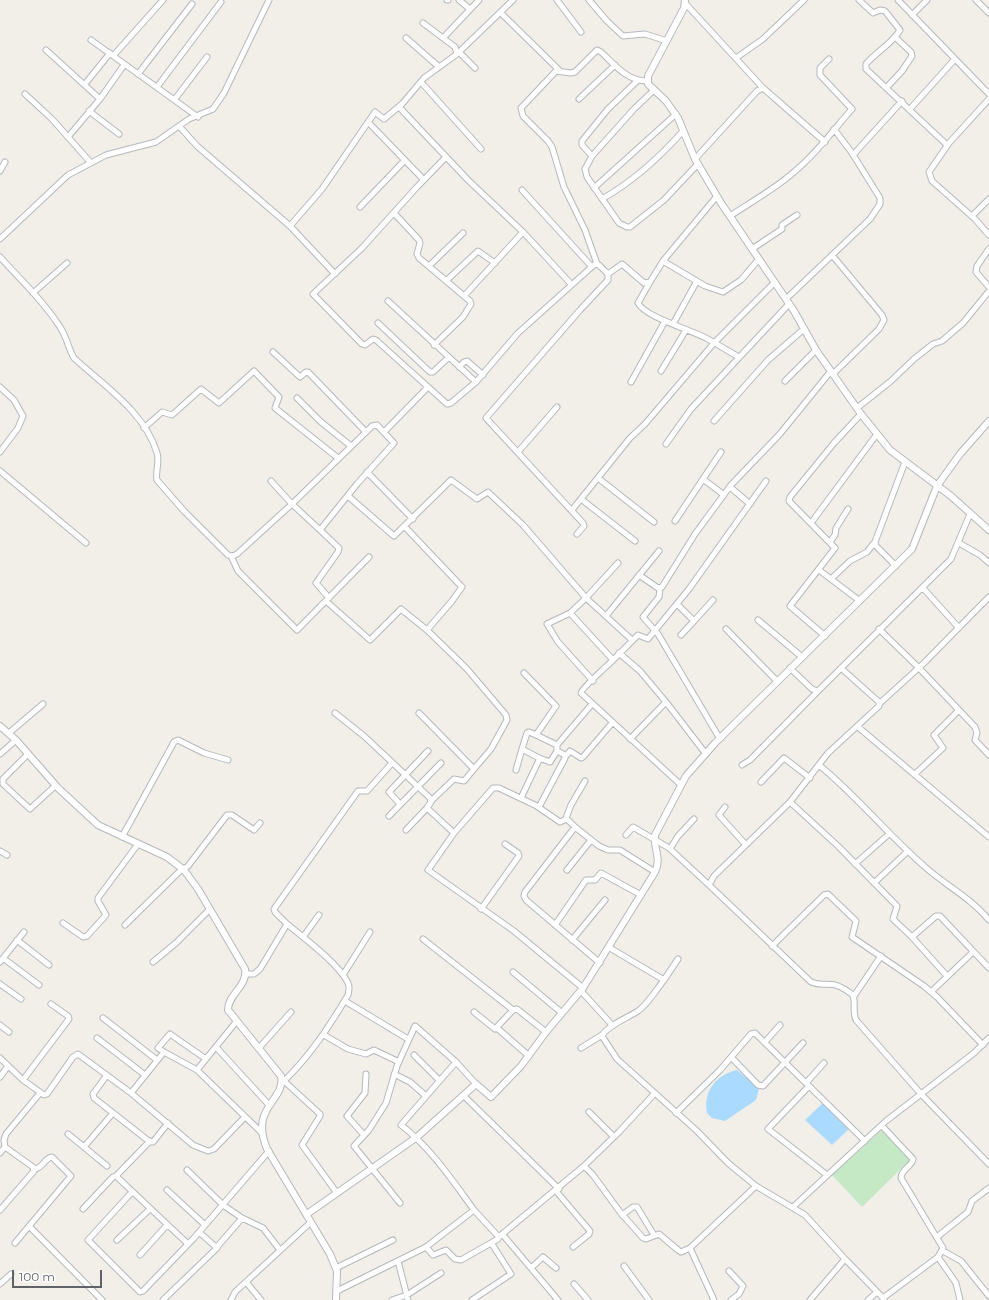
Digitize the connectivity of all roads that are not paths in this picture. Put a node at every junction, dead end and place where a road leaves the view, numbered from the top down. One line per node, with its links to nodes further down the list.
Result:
1 (163, 0): 29 (street)
2 (269, 0): 59 (street)
3 (459, 0): 16 (street)
4 (479, 0): 16 (street)
5 (514, 0): 17 (street)
6 (557, 0): 21 (street)
7 (589, 0): 26 (street)
8 (804, 0): 31 (street)
9 (858, 0): 22 (street)
10 (898, 0): 19 (street)
11 (926, 0): 19 (street)
12 (976, 0): 18 (street)
13 (222, 2): 44 (street)
14 (685, 2): 26 (street); 31 (street)
15 (192, 4): 39 (street)
16 (470, 10): 24 (street)
17 (501, 12): 28 (street); 38 (street)
18 (989, 13)
19 (912, 15): 33 (street)
20 (423, 23): 24 (street)
21 (581, 32)
22 (895, 37): 45 (street); 45 (street)
23 (406, 38): 36 (street)
24 (443, 38): 28 (street)
25 (91, 40): 29 (street)
26 (667, 41): 41 (street)
27 (46, 50): 43 (street)
28 (458, 53): 36 (street); 37 (street)
29 (111, 54): 34 (street); 43 (street)
30 (207, 57): 51 (street)
31 (736, 58): 46 (street)
32 (829, 59): 62 (street)
33 (955, 59): 49 (street); 56 (street)
34 (124, 65): 39 (street); 50 (street)
35 (615, 65): 38 (street); 40 (street); 52 (street)
36 (440, 67): 42 (street)
37 (475, 68)
38 (560, 71): 101 (street)
39 (138, 74): 44 (street)
40 (637, 81): 41 (street); 70 (street)
41 (647, 81): 47 (street)
42 (421, 82): 55 (street); 68 (street)
43 (86, 84): 50 (street)
44 (157, 87): 51 (street)
45 (887, 87): 54 (street)
46 (763, 88): 66 (street); 73 (street)
47 (654, 90): 58 (street); 70 (street)
48 (24, 94): 65 (street)
49 (989, 94)
50 (100, 99): 57 (street)
51 (175, 99): 59 (street)
52 (579, 99)
53 (989, 99): 67 (street)
54 (902, 101): 56 (street); 69 (street)
55 (399, 107): 60 (street); 71 (street)
56 (910, 109): 67 (street)
57 (89, 111): 64 (street); 65 (street)
58 (676, 114): 63 (street); 78 (street)
59 (198, 117): 61 (street)
60 (368, 122): 72 (street); 88 (street)
61 (179, 126): 75 (street); 88 (street)
62 (834, 129): 66 (street); 69 (street)
63 (683, 131): 73 (street); 81 (street)
64 (120, 134)
65 (68, 137): 75 (street)
66 (825, 142): 86 (street)
67 (947, 145): 87 (street)
68 (481, 149)
69 (853, 155): 95 (street)
70 (592, 156): 78 (street)
71 (446, 157): 77 (street); 89 (street)
72 (405, 160): 77 (street); 83 (street)
73 (696, 161): 80 (street); 81 (street)
74 (5, 162): 76 (street)
75 (91, 163): 92 (street)
76 (0, 170)
77 (424, 180): 84 (street)
78 (594, 188): 81 (street)
79 (522, 190): 103 (street)
80 (717, 196): 86 (street); 98 (street)
81 (602, 198)
82 (989, 199): 87 (street)
83 (360, 206)
84 (394, 213): 102 (street); 104 (street)
85 (796, 215): 93 (street)
86 (730, 216): 93 (street)
87 (972, 216): 91 (street)
88 (290, 226): 104 (street)
89 (523, 232): 100 (street); 110 (street)
90 (463, 233): 102 (street)
91 (989, 235)
92 (0, 239)
93 (752, 249): 97 (street)
94 (989, 249): 111 (street)
95 (832, 255): 116 (street); 130 (street)
96 (0, 258): 113 (street)
97 (759, 259): 107 (street); 109 (street)
98 (663, 261): 107 (street); 108 (street)
99 (67, 263): 113 (street)
100 (495, 263): 106 (street); 114 (street)
101 (597, 264): 103 (street); 105 (street)
102 (429, 266): 106 (street)
103 (592, 267): 110 (street)
104 (334, 274): 136 (street)
105 (608, 274): 108 (street); 150 (street)
106 (447, 280): 114 (street)
107 (697, 281): 119 (street)
108 (650, 282): 117 (street)
109 (774, 283): 116 (street); 122 (street)
110 (571, 284): 131 (street)
111 (989, 287)
112 (989, 291): 139 (street)
113 (33, 293): 143 (street)
114 (464, 295): 123 (street)
115 (388, 301): 123 (street)
116 (788, 302): 120 (street); 126 (street)
117 (666, 321): 119 (street); 133 (street)
118 (378, 323): 127 (street)
119 (673, 324): 121 (street)
120 (804, 328): 124 (street); 141 (street)
121 (686, 330): 122 (street); 129 (street)
122 (714, 343): 126 (street); 156 (street)
123 (434, 345): 127 (street)
124 (816, 350): 130 (street); 134 (street)
125 (273, 352): 145 (street)
126 (739, 357): 147 (street)
127 (448, 358): 128 (street)
128 (459, 367): 131 (street); 132 (street)
129 (661, 371)
130 (832, 372): 139 (street); 161 (street)
131 (483, 375): 132 (street)
132 (476, 382): 136 (street)
133 (631, 382)
134 (785, 382)
135 (0, 387): 149 (street)
136 (427, 388): 144 (street)
137 (297, 398): 148 (street)
138 (557, 407): 150 (street)
139 (857, 408): 140 (street)
140 (861, 414): 146 (street); 173 (street)
141 (714, 421)
142 (989, 421): 160 (street)
143 (144, 428): 152 (street); 184 (street)
144 (385, 431): 145 (street); 155 (street)
145 (366, 432): 148 (street)
146 (877, 434): 153 (street); 173 (street)
147 (666, 444)
148 (351, 446): 152 (street)
149 (0, 452)
150 (518, 452): 168 (street)
151 (721, 452): 157 (street)
152 (338, 458): 165 (street)
153 (907, 464): 160 (street); 181 (street)
154 (0, 471): 180 (street)
155 (367, 472): 163 (street); 170 (street)
156 (598, 478): 164 (street); 172 (street)
157 (703, 480): 162 (street); 171 (street)
158 (271, 481): 165 (street)
159 (766, 481): 166 (street)
160 (937, 486): 169 (street); 188 (street)
161 (730, 487): 162 (street); 166 (street)
162 (724, 495): 192 (street)
163 (348, 496): 174 (street); 175 (street)
164 (581, 499): 168 (street); 178 (street)
165 (292, 504): 175 (street); 184 (street)
166 (750, 504): 199 (street)
167 (848, 509): 179 (street)
168 (572, 510): 177 (street)
169 (970, 514): 176 (street); 182 (street)
170 (413, 519): 174 (street); 194 (street)
171 (675, 521)
172 (654, 522)
173 (811, 523): 179 (street)
174 (405, 527): 207 (street)
175 (320, 530): 196 (street)
176 (989, 530)
177 (577, 534)
178 (635, 541)
179 (830, 542): 189 (street)
180 (86, 543)
181 (874, 543): 188 (street); 191 (street)
182 (959, 543): 187 (street); 193 (street)
183 (659, 551): 190 (street)
184 (230, 556): 196 (street)
185 (369, 557): 196 (street)
186 (618, 563): 194 (street)
187 (989, 563)
188 (896, 566): 198 (street)
189 (819, 570): 191 (street); 210 (street)
190 (639, 575): 192 (street); 201 (street)
191 (831, 578): 198 (street)
192 (660, 588): 208 (street)
193 (923, 588): 204 (street); 206 (street)
194 (586, 598): 200 (street); 201 (street)
195 (989, 598): 204 (street)
196 (328, 600): 207 (street)
197 (713, 600): 202 (street)
198 (860, 601): 210 (street)
199 (677, 604): 202 (street); 208 (street)
200 (570, 613): 214 (street); 219 (street)
201 (606, 616): 211 (street)
202 (694, 620): 209 (street)
203 (758, 620): 213 (street)
204 (959, 628): 217 (street)
205 (726, 629): 220 (street)
206 (879, 629): 216 (street); 217 (street)
207 (427, 630): 251 (street)
208 (656, 631): 211 (street); 235 (street)
209 (681, 635)
210 (824, 636): 213 (street)
211 (632, 640): 212 (street)
212 (619, 653): 214 (street); 222 (street)
213 (802, 657): 215 (street)
214 (613, 660): 219 (street)
215 (790, 668): 220 (street); 221 (street)
216 (841, 668): 221 (street); 225 (street)
217 (919, 668): 225 (street); 226 (street)
218 (524, 673): 233 (street)
219 (592, 680): 224 (street)
220 (777, 681): 235 (street)
221 (818, 691): 249 (street)
222 (666, 702): 234 (street); 242 (street)
223 (43, 704): 232 (street)
224 (592, 704): 229 (street); 237 (street)
225 (879, 704): 231 (street)
226 (959, 710): 243 (street); 253 (street)
227 (336, 713): 247 (street)
228 (419, 713): 251 (street)
229 (612, 723): 234 (street); 244 (street)
230 (0, 726): 232 (street)
231 (858, 727): 250 (street); 253 (street)
232 (9, 733): 236 (street)
233 (536, 735): 237 (street); 238 (street)
234 (630, 739): 258 (street)
235 (720, 739): 242 (street)
236 (16, 740): 240 (street); 241 (street)
237 (557, 748): 244 (street); 245 (street)
238 (522, 749): 245 (street); 252 (street)
239 (428, 751): 254 (street)
240 (0, 754)
241 (28, 754): 259 (street); 259 (street)
242 (706, 754): 258 (street)
243 (989, 755)
244 (565, 757): 265 (street)
245 (540, 759): 261 (street)
246 (228, 760): 277 (street)
247 (392, 763): 254 (street); 302 (street)
248 (441, 763): 260 (street)
249 (742, 765)
250 (819, 765): 255 (street); 275 (street)
251 (474, 769): 262 (street)
252 (516, 770)
253 (915, 774): 278 (street)
254 (404, 775): 260 (street); 264 (street)
255 (810, 778): 257 (street); 263 (street)
256 (585, 781): 269 (street)
257 (761, 782)
258 (681, 785): 280 (street)
259 (56, 786): 277 (street)
260 (417, 786): 262 (street); 264 (street)
261 (521, 798): 265 (street); 274 (street)
262 (431, 801): 266 (street)
263 (790, 802): 283 (street); 288 (street)
264 (400, 804): 268 (street)
265 (538, 807): 269 (street)
266 (427, 808): 273 (street); 274 (street)
267 (725, 808): 283 (street)
268 (389, 816)
269 (566, 818): 272 (street)
270 (694, 819): 284 (street)
271 (260, 823): 289 (street)
272 (575, 827): 279 (street); 303 (street)
273 (406, 830)
274 (454, 833): 297 (street)
275 (889, 834): 286 (street); 288 (street)
276 (626, 835): 280 (street)
277 (122, 837): 281 (street)
278 (989, 837)
279 (591, 840): 290 (street); 291 (street)
280 (656, 841): 284 (street); 291 (street)
281 (138, 844): 289 (street); 300 (street)
282 (505, 844): 297 (street)
283 (746, 845): 293 (street)
284 (670, 848): 293 (street)
285 (0, 851): 287 (street)
286 (908, 852): 292 (street); 299 (street)
287 (7, 855)
288 (855, 864): 292 (street)
289 (184, 870): 296 (street); 301 (street)
290 (567, 870)
291 (655, 872): 294 (street)
292 (874, 882): 306 (street)
293 (709, 885): 311 (street)
294 (641, 895): 303 (street); 312 (street)
295 (605, 900): 310 (street)
296 (210, 909): 317 (street); 322 (street)
297 (481, 909): 328 (street)
298 (319, 915): 307 (street)
299 (989, 920)
300 (63, 923)
301 (125, 924)
302 (287, 924): 307 (street); 322 (street)
303 (555, 925): 310 (street)
304 (24, 932): 309 (street)
305 (370, 932): 323 (street)
306 (912, 937): 313 (street); 324 (street)
307 (303, 938): 323 (street)
308 (423, 939): 334 (street)
309 (17, 940): 316 (street); 319 (street)
310 (572, 940): 318 (street)
311 (772, 946): 314 (street); 330 (street)
312 (610, 948): 318 (street); 325 (street)
313 (973, 952): 320 (street); 324 (street)
314 (881, 956): 329 (street); 330 (street)
315 (678, 959): 325 (street)
316 (2, 960): 327 (street)
317 (153, 962)
318 (600, 963): 328 (street)
319 (49, 965)
320 (989, 968)
321 (513, 972): 337 (street)
322 (246, 974): 339 (street)
323 (343, 975): 332 (street)
324 (947, 976): 329 (street)
325 (664, 980): 342 (street)
326 (0, 984): 331 (street)
327 (39, 985)
328 (582, 990): 337 (street); 342 (street)
329 (931, 992): 353 (street)
330 (854, 996): 383 (street)
331 (21, 999)
332 (345, 1000): 346 (street); 349 (street)
333 (51, 1004): 375 (street)
334 (513, 1010): 343 (street); 345 (street)
335 (291, 1012): 355 (street)
336 (474, 1012): 343 (street)
337 (562, 1013): 345 (street)
338 (103, 1018): 363 (street)
339 (236, 1022): 354 (street); 355 (street)
340 (0, 1025): 344 (street)
341 (780, 1025): 351 (street)
342 (613, 1026): 347 (street)
343 (497, 1028): 359 (street)
344 (9, 1032)
345 (546, 1032): 359 (street)
346 (324, 1035): 364 (street); 377 (street)
347 (602, 1035): 356 (street); 382 (street)
348 (97, 1038): 373 (street)
349 (408, 1038): 364 (street); 365 (street)
350 (989, 1038): 353 (street)
351 (765, 1042): 360 (street); 366 (street)
352 (803, 1043): 366 (street)
353 (983, 1045): 383 (street)
354 (216, 1046): 362 (street); 386 (street)
355 (259, 1048): 377 (street)
356 (581, 1048)
357 (164, 1052): 362 (street); 363 (street); 369 (street)
358 (414, 1055): 376 (street)
359 (529, 1056): 378 (street)
360 (731, 1057): 366 (street); 389 (street)
361 (0, 1058): 368 (street)
362 (206, 1059): 369 (street)
363 (157, 1060): 373 (street)
364 (399, 1062): 371 (street)
365 (456, 1062): 376 (street); 378 (street)
366 (786, 1063): 379 (street)
367 (824, 1064): 379 (street)
368 (8, 1066): 374 (street); 375 (street)
369 (197, 1070): 390 (street)
370 (366, 1074): 395 (street)
371 (394, 1074): 384 (street); 395 (street)
372 (107, 1075): 380 (street); 381 (street); 388 (street)
373 (145, 1075): 381 (street)
374 (0, 1077)
375 (23, 1080): 380 (street)
376 (439, 1080): 384 (street)
377 (283, 1082): 386 (street); 417 (street)
378 (476, 1084): 385 (street)
379 (808, 1084): 399 (street); 410 (street)
380 (40, 1093): 400 (street)
381 (131, 1093): 391 (street)
382 (654, 1093): 389 (street); 397 (street)
383 (921, 1094): 392 (street); 404 (street)
384 (426, 1096): 396 (street)
385 (464, 1096): 396 (street); 415 (street)
386 (269, 1105): 393 (street)
387 (589, 1112): 397 (street)
388 (113, 1113): 398 (street); 401 (street)
389 (676, 1113): 412 (street)
390 (244, 1118): 391 (street); 393 (street)
391 (168, 1123): 398 (street)
392 (882, 1126): 399 (street); 435 (street)
393 (262, 1133): 402 (street)
394 (68, 1134): 401 (street)
395 (364, 1135): 407 (street)
396 (417, 1137): 407 (street); 424 (street)
397 (614, 1137): 406 (street)
398 (150, 1141): 411 (street)
399 (865, 1141): 410 (street)
400 (5, 1146): 403 (street); 408 (street)
401 (84, 1147): 405 (street)
402 (269, 1151): 419 (street); 425 (street)
403 (0, 1153)
404 (989, 1164)
405 (107, 1166)
406 (584, 1166): 415 (street); 426 (street)
407 (373, 1168): 417 (street); 418 (street)
408 (34, 1169): 423 (street); 431 (street)
409 (187, 1170): 419 (street)
410 (827, 1175): 420 (street)
411 (116, 1176): 416 (street); 421 (street)
412 (756, 1186): 420 (street); 444 (street)
413 (989, 1188): 435 (street)
414 (167, 1190): 430 (street)
415 (557, 1190): 434 (street); 443 (street)
416 (132, 1192): 422 (street); 439 (street)
417 (337, 1193): 425 (street)
418 (400, 1203)
419 (223, 1205): 427 (street); 430 (street)
420 (793, 1207): 449 (street)
421 (83, 1209)
422 (150, 1209): 429 (street); 436 (street)
423 (0, 1210)
424 (474, 1210): 434 (street); 442 (street)
425 (307, 1214): 428 (street)
426 (622, 1215): 433 (street); 433 (street)
427 (242, 1218): 441 (street); 445 (street)
428 (311, 1222): 445 (street); 452 (street)
429 (167, 1225): 439 (street); 447 (street)
430 (205, 1225): 432 (street)
431 (29, 1226): 438 (street); 467 (street)
432 (199, 1232): 439 (street); 441 (street)
433 (654, 1235): 444 (street)
434 (501, 1236): 440 (street); 453 (street)
435 (937, 1238): 446 (street)
436 (117, 1240)
437 (393, 1240): 452 (street)
438 (15, 1243)
439 (188, 1244)
440 (492, 1244): 442 (street); 472 (street)
441 (217, 1247): 468 (street)
442 (426, 1247): 450 (street)
443 (573, 1247)
444 (690, 1248): 476 (street)
445 (280, 1250): 458 (street)
446 (943, 1251): 448 (street); 463 (street)
447 (140, 1255)
448 (938, 1257): 466 (street); 480 (street)
449 (845, 1259): 462 (street); 478 (street)
450 (398, 1261): 461 (street); 464 (street)
451 (624, 1266): 475 (street)
452 (336, 1268): 461 (street)
453 (531, 1268): 454 (street); 473 (street)
454 (556, 1268)
455 (729, 1270): 477 (street)
456 (441, 1273): 464 (street)
457 (11, 1274): 459 (street)
458 (246, 1282): 465 (street); 469 (street)
459 (0, 1284)
460 (574, 1284): 474 (street)
461 (337, 1291): 470 (street)
462 (877, 1292): 466 (street); 479 (street)
463 (989, 1296)
464 (407, 1297): 471 (street)
465 (230, 1299)
466 (884, 1299)
467 (102, 1300)
468 (162, 1300)
469 (261, 1300)
470 (336, 1300)
471 (392, 1300)
472 (472, 1300)
473 (558, 1300)
474 (588, 1300)
475 (649, 1300)
476 (714, 1300)
477 (731, 1300)
478 (810, 1300)
479 (868, 1300)
480 (960, 1300)

